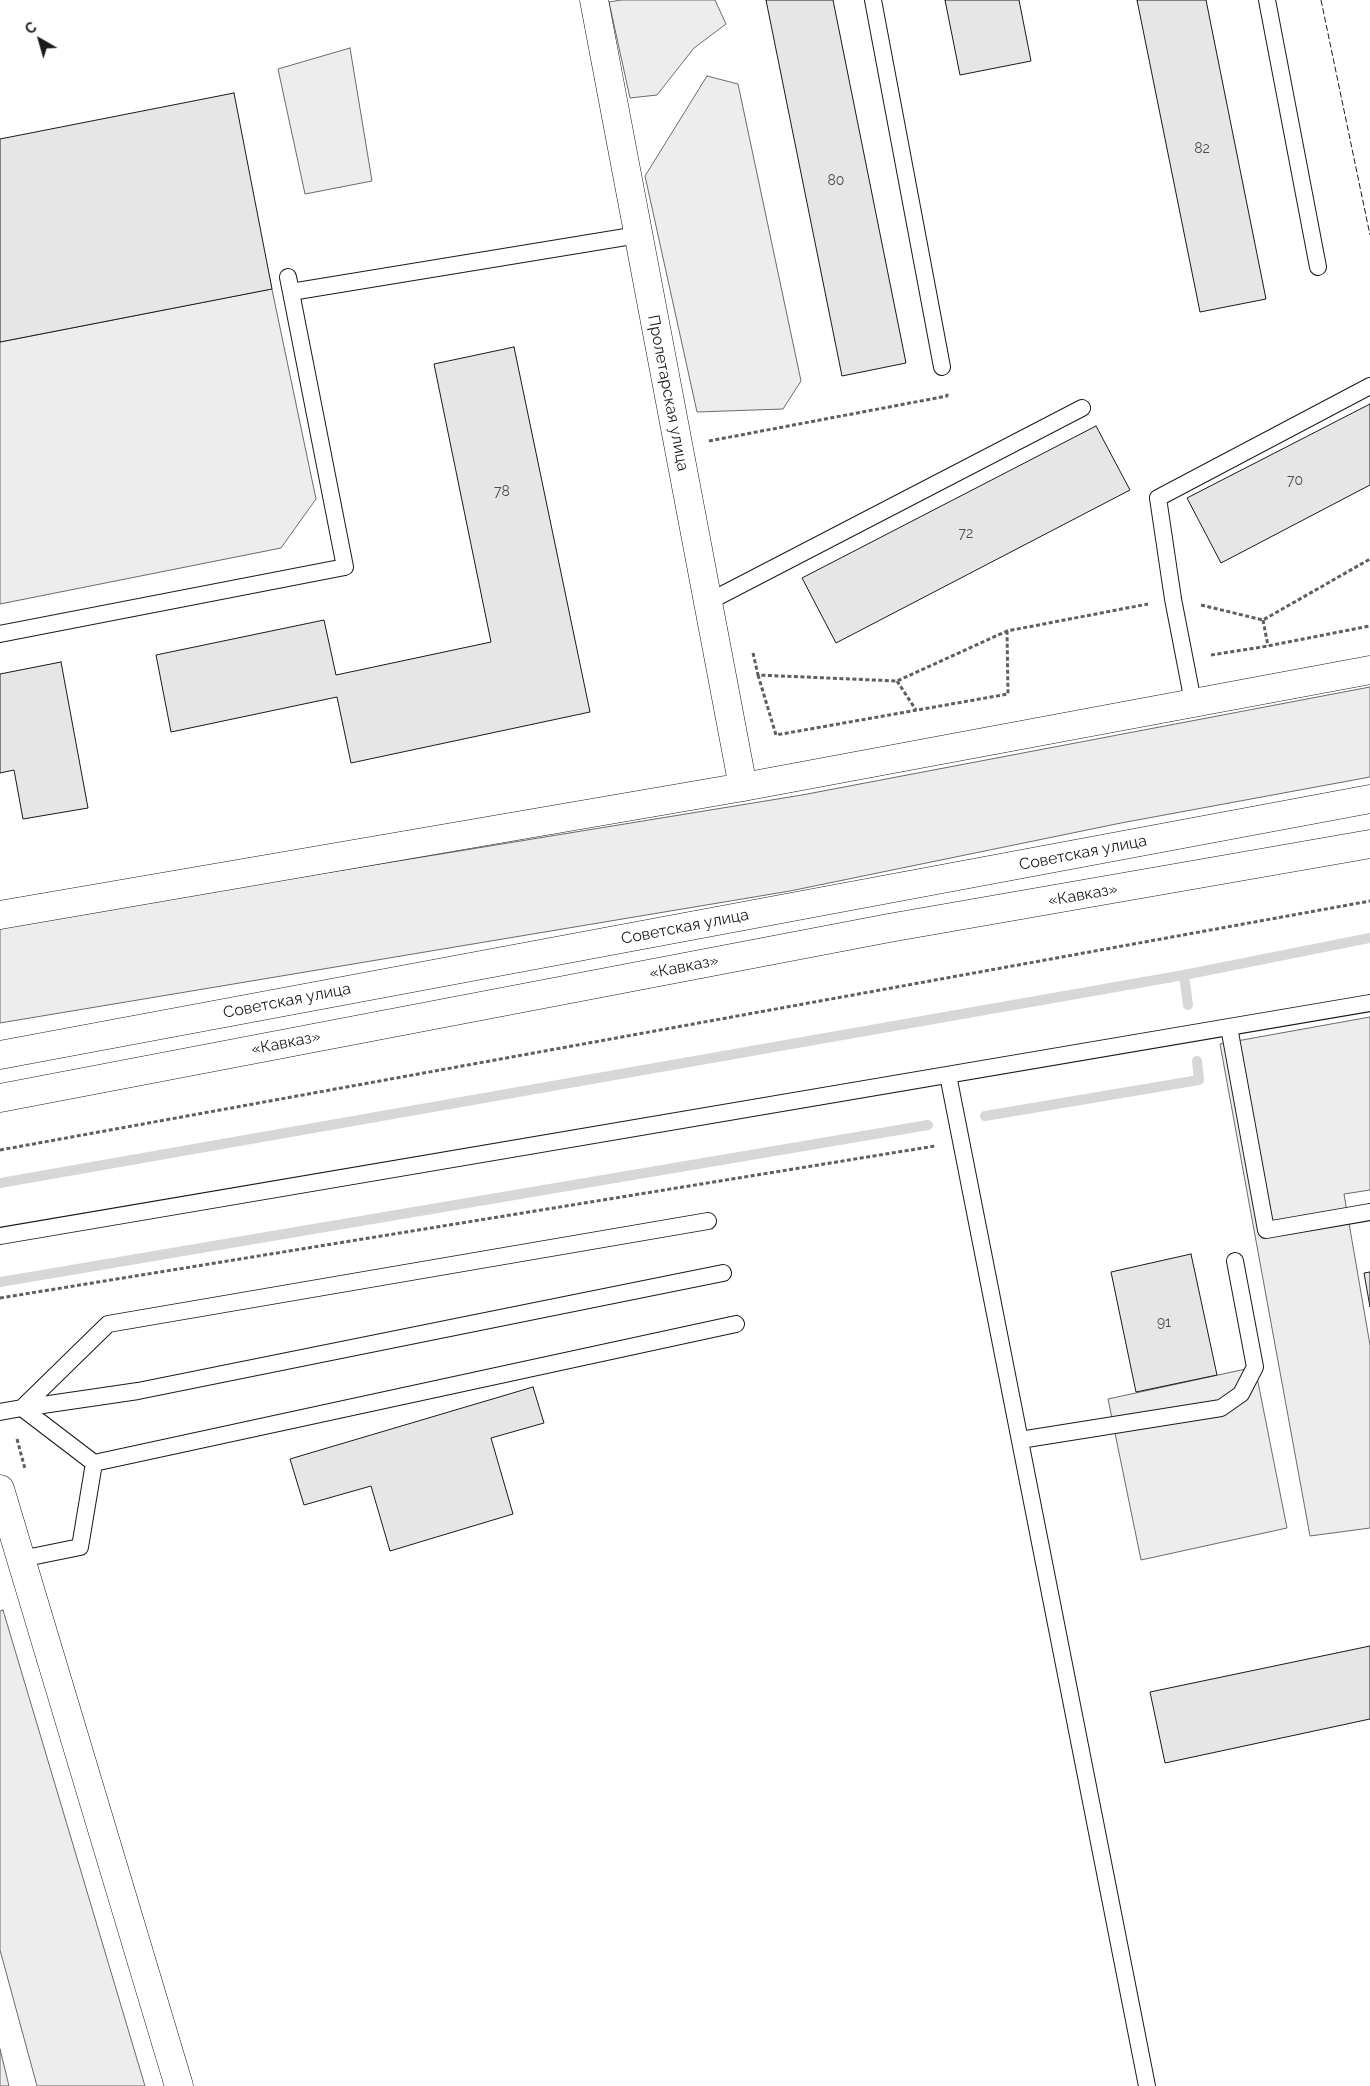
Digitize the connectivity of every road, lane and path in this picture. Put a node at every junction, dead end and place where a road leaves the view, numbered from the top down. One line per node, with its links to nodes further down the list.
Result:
1 (594, 0): 4 (main road, Пролетарская улица)
2 (873, 0): 6 (lane)
3 (1267, 0): 5 (lane)
4 (638, 235): 12 (main road, Пролетарская улица); 16 (lane)
5 (1318, 268)
6 (942, 367): 9 (path)
7 (1370, 386): 11 (lane)
8 (1082, 408): 12 (lane)
9 (702, 442)
10 (1370, 559): 13 (path)
11 (1173, 599): 13 (path); 15 (path); 19 (lane)
12 (708, 602): 25 (main road, Пролетарская улица)
13 (1263, 620): 18 (path)
14 (1370, 626): 18 (path)
15 (1007, 631): 22 (path); 24 (path)
16 (0, 634)
17 (751, 646): 21 (path)
18 (1268, 646): 19 (path)
19 (1184, 659): 23 (lane)
20 (1370, 670): 23 (main road)
21 (758, 675): 22 (path); 24 (path)
22 (897, 681): 24 (path)
23 (1193, 702): 25 (main road)
24 (916, 710)
25 (743, 787): 31 (main road)
26 (1370, 799): 34 (main road, Советская улица)
27 (1370, 844): 28 (main road, «Кавказ»)
28 (1324, 852): 29 (main road); 36 (main road, «Кавказ»)
29 (1370, 855)
30 (1370, 901): 38 (path)
31 (0, 915)
32 (1370, 1003): 33 (lane)
33 (1228, 1027): 35 (lane); 39 (lane)
34 (0, 1055)
35 (948, 1075): 37 (lane); 41 (lane)
36 (0, 1098)
37 (961, 1141): 44 (path); 48 (lane)
38 (0, 1150)
39 (1370, 1212)
40 (708, 1221): 46 (lane)
41 (0, 1236)
42 (1235, 1261): 48 (lane)
43 (723, 1273): 46 (lane)
44 (0, 1298)
45 (736, 1324): 49 (lane)
46 (22, 1408): 47 (lane); 49 (lane)
47 (0, 1412)
48 (1020, 1440): 53 (lane)
49 (94, 1463): 51 (lane)
50 (0, 1489): 51 (main road)
51 (21, 1559): 52 (main road)
52 (179, 2086)
53 (1147, 2086)

